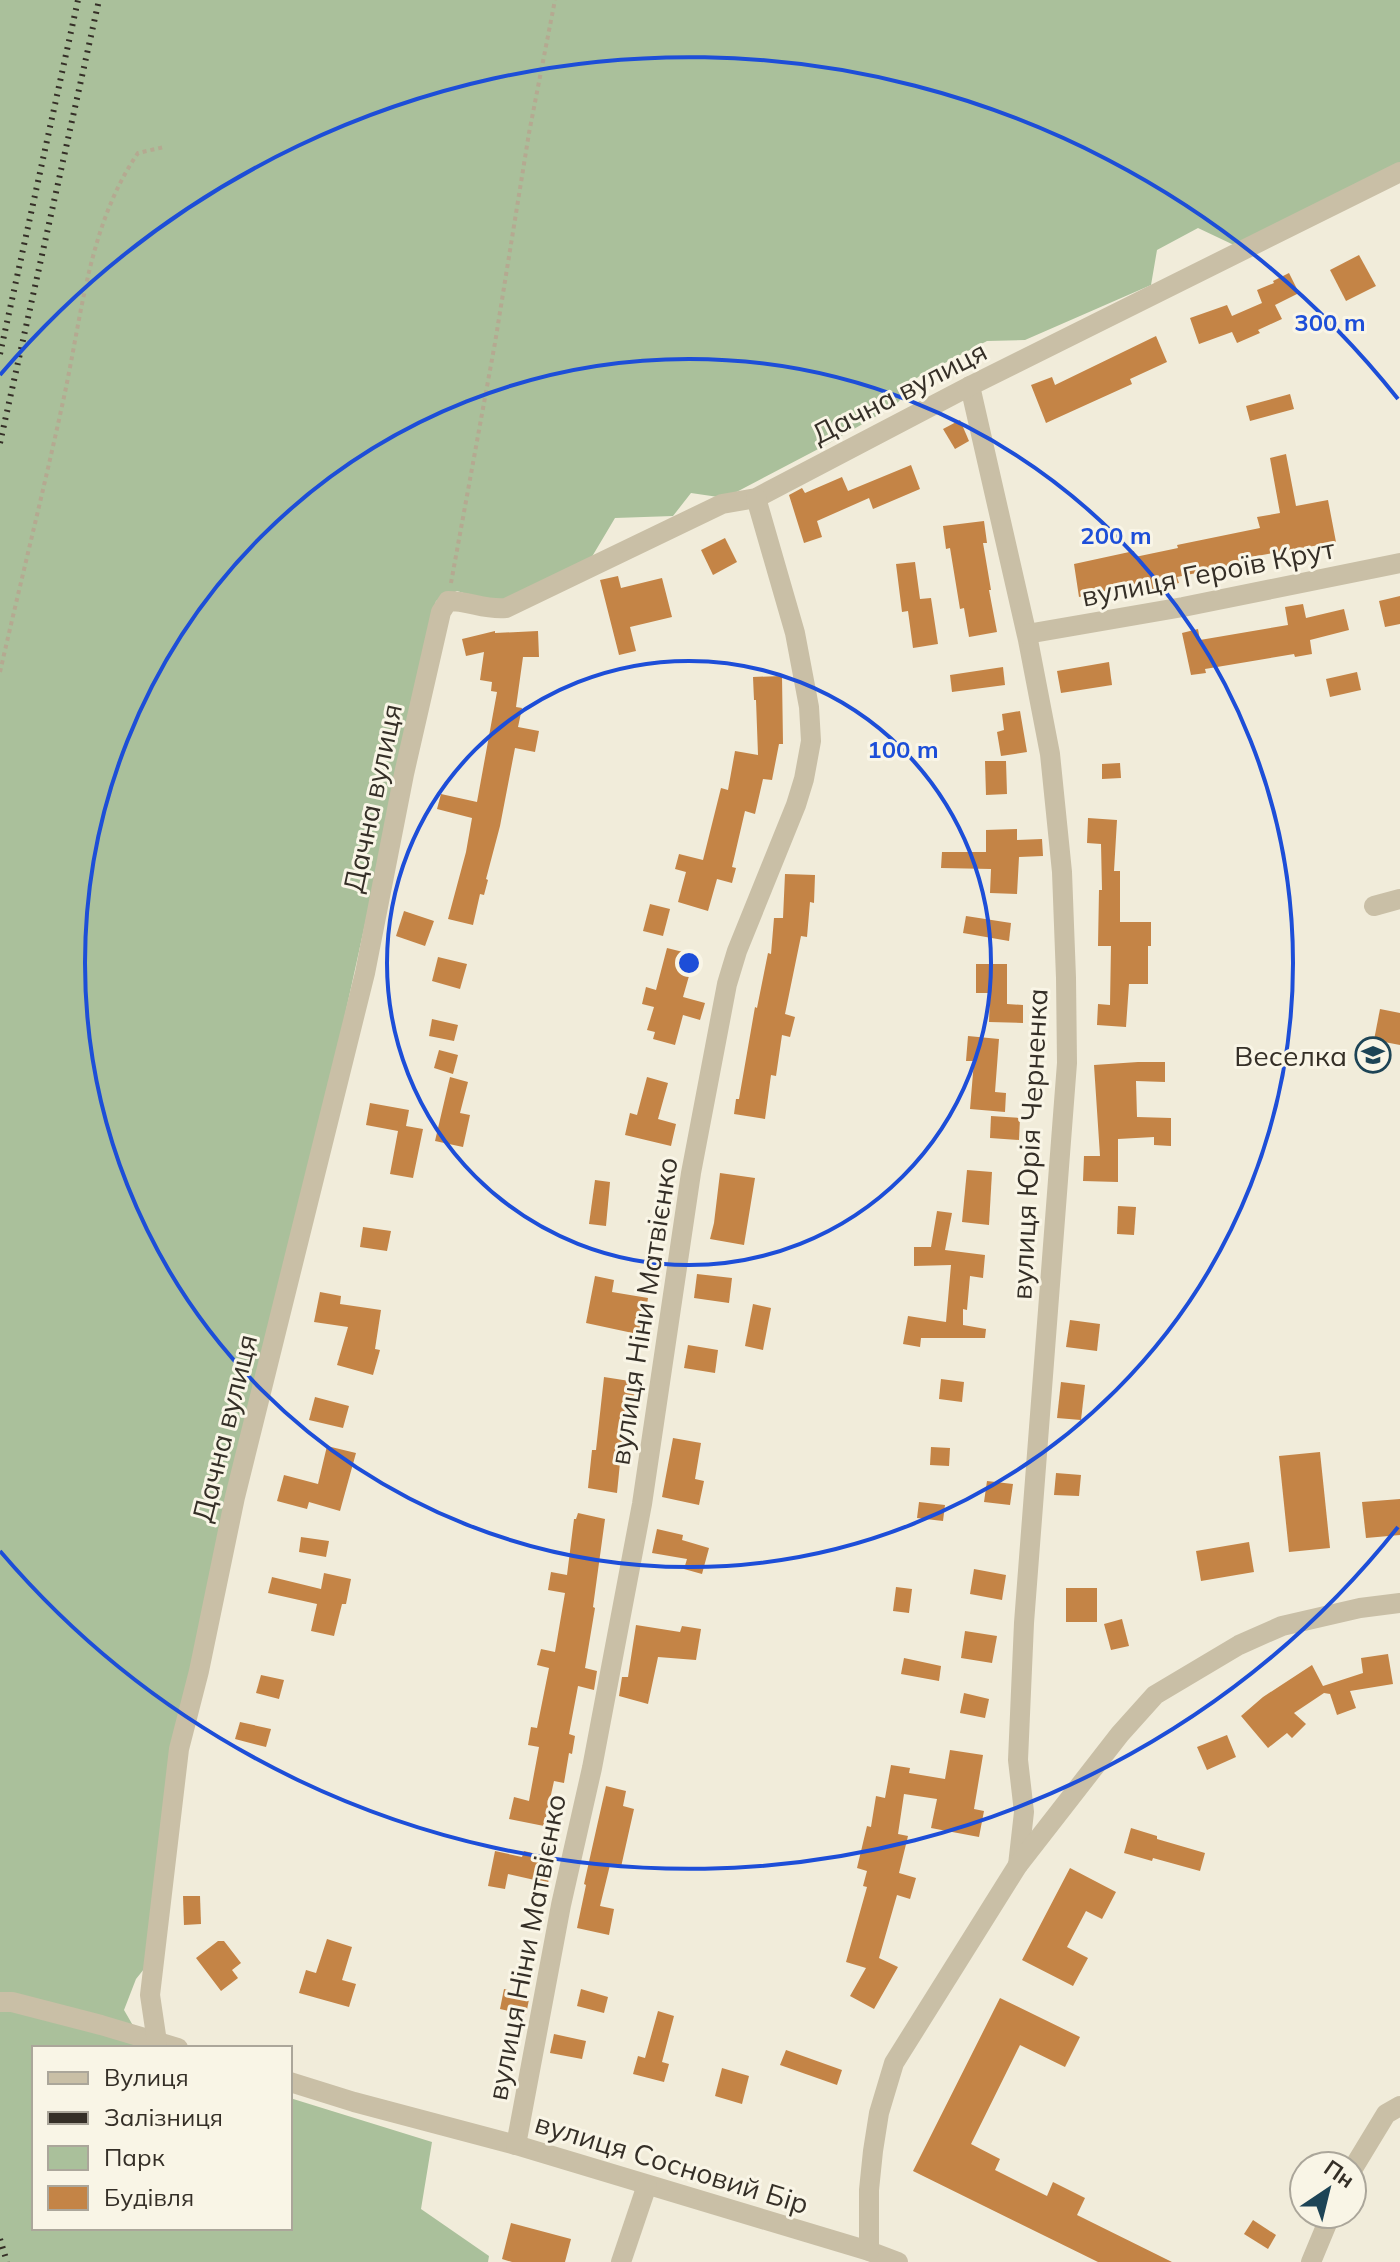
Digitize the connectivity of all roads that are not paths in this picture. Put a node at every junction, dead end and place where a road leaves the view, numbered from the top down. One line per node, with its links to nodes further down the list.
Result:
1 (1400, 172): 2 (street, Дачна вулиця)
2 (970, 386): 3 (street, Дачна вулиця); 5 (street, вулиця Юрія Черненка)
3 (756, 498): 11 (street, Дачна вулиця); 15 (street, вулиця Ніни Матвієнко)
4 (1400, 563): 5 (street, вулиця Героїв Крут)
5 (1027, 634): 9 (street, вулиця Юрія Черненка)
6 (1400, 899): 7 (street)
7 (1374, 906)
8 (1400, 1603): 9 (street)
9 (1018, 1865): 19 (street)
10 (0, 2002): 11 (street)
11 (157, 2042): 12 (street)
12 (171, 2046)
13 (292, 2083): 15 (street, вулиця Сосновий Бір)
14 (1400, 2106): 16 (street)
15 (516, 2145): 17 (street, вулиця Сосновий Бір)
16 (1364, 2150)
17 (647, 2185): 19 (street, вулиця Сосновий Бір); 20 (street)
18 (1324, 2230): 22 (street)
19 (869, 2251): 21 (street, вулиця Сосновий Бір)
20 (621, 2262)
21 (898, 2262)
22 (1311, 2262)

